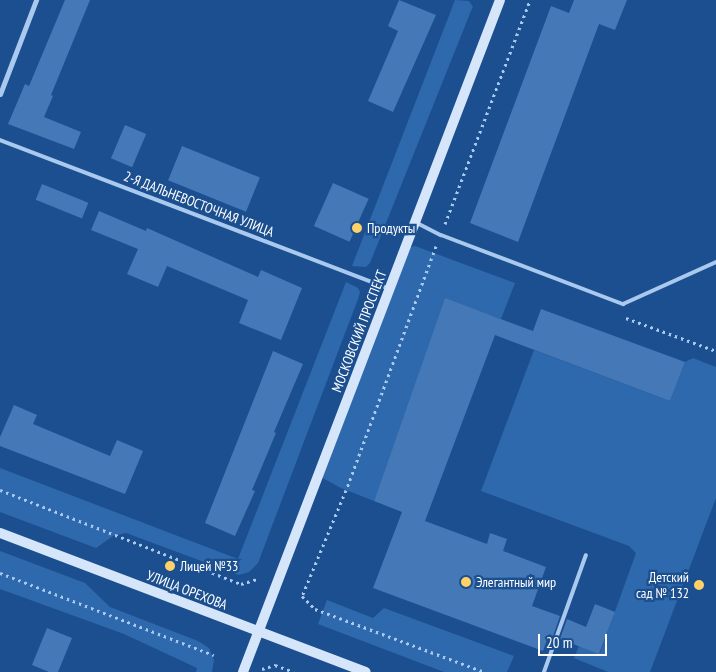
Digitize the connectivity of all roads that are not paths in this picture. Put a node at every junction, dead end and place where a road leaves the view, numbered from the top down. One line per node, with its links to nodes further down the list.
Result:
1 (36, 0): 3 (street)
2 (499, 0): 5 (street, МОСКОВСКИЙ ПРОСПЕКТ)
3 (0, 94)
4 (0, 140): 7 (lane, 2-Я ДАЛЬНЕВОСТОЧНАЯ УЛИЦА)
5 (415, 222): 6 (lane); 7 (street, МОСКОВСКИЙ ПРОСПЕКТ)
6 (716, 262)
7 (390, 288): 10 (street, МОСКОВСКИЙ ПРОСПЕКТ)
8 (0, 533): 10 (street, УЛИЦА ОРЕХОВА)
9 (586, 555): 13 (lane)
10 (259, 632): 11 (street, МОСКОВСКИЙ ПРОСПЕКТ); 12 (street, УЛИЦА ОРЕХОВА)
11 (243, 672)
12 (365, 672)
13 (544, 672)

